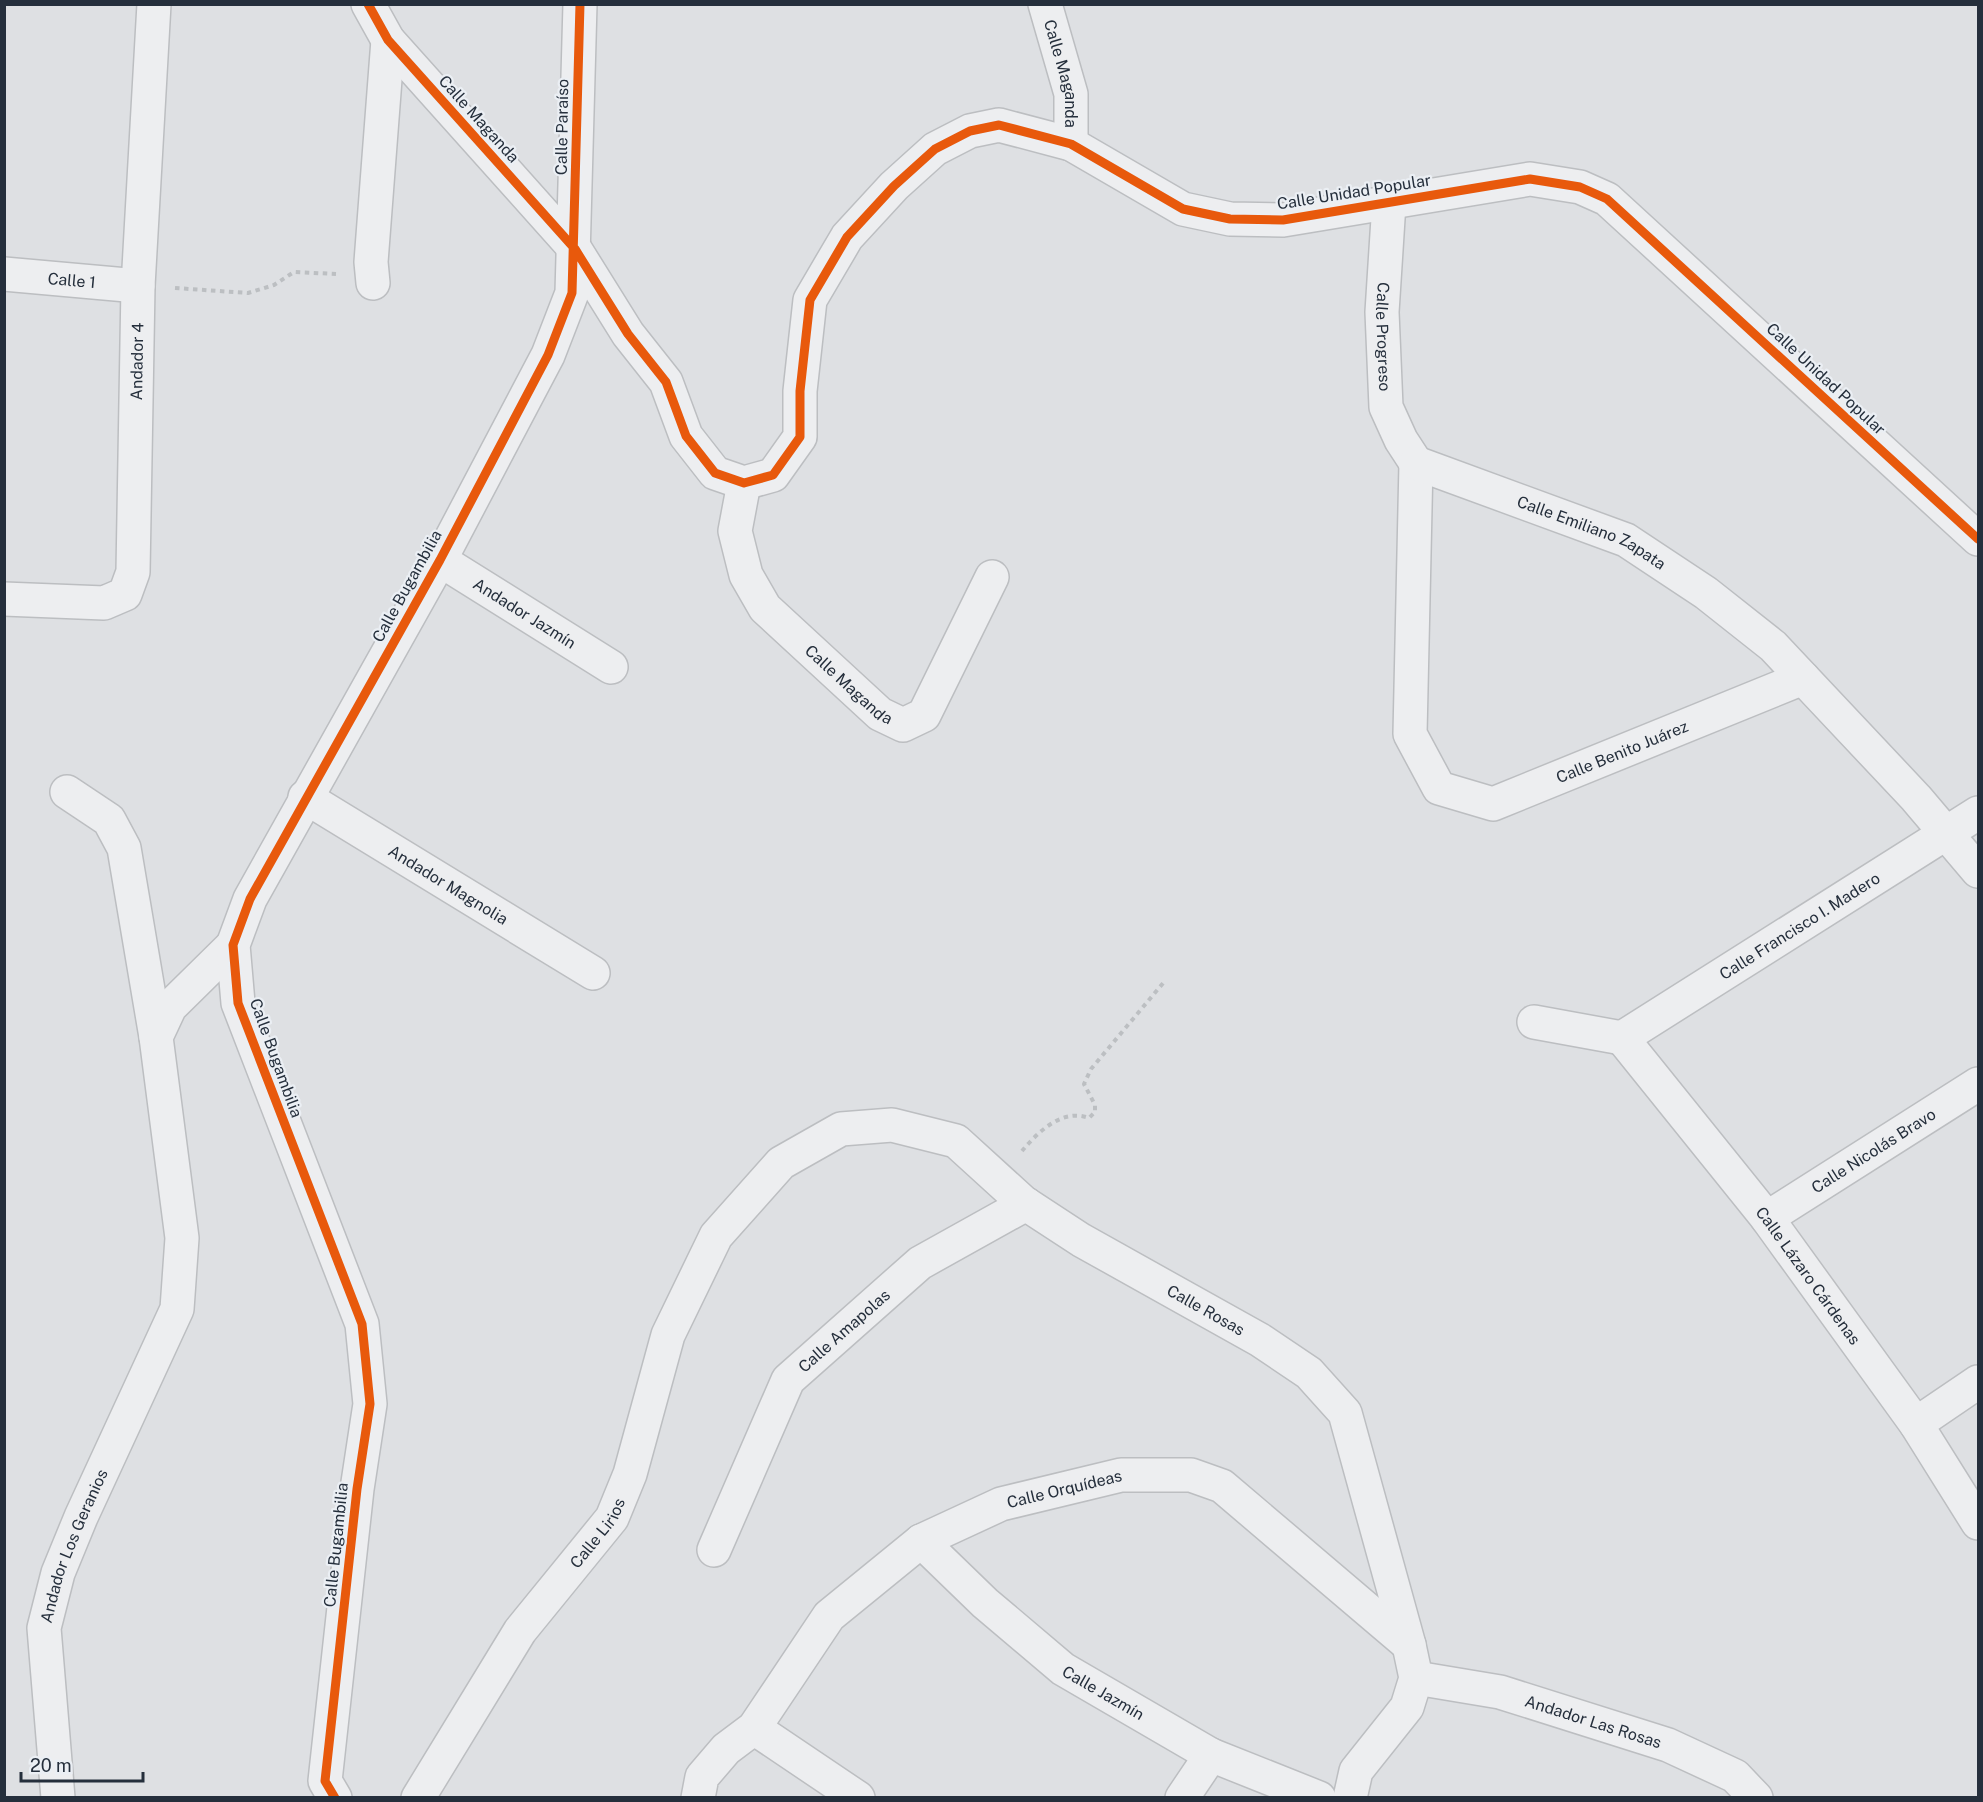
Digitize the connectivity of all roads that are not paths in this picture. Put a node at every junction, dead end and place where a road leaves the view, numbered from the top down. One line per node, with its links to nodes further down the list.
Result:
1 (153, 4): 11 (street, Andador 4)
2 (368, 4): 5 (street, Calle Maganda)
3 (580, 4): 8 (street, Calle Paraíso)
4 (1045, 4): 6 (street, Calle Maganda)
5 (388, 40): 8 (street, Calle Maganda); 10 (street)
6 (1071, 144): 7 (street, Calle Unidad Popular); 13 (street, Calle Unidad Popular)
7 (1389, 203): 12 (street, Calle Progreso); 14 (street, Calle Unidad Popular)
8 (575, 249): 13 (street); 15 (street, Calle Bugambilia)
9 (4, 274): 11 (street, Calle 1)
10 (373, 283)
11 (138, 286): 17 (street, Andador 4)
12 (1416, 463): 19 (street, Calle Emiliano Zapata); 19 (street, Calle Benito Juárez)
13 (744, 483): 16 (street, Calle Maganda)
14 (1978, 539)
15 (440, 560): 18 (street, Andador Jazmín); 21 (street, Calle Bugambilia)
16 (992, 577)
17 (4, 599)
18 (611, 667)
19 (1803, 678): 23 (street, Calle Emiliano Zapata)
20 (67, 792): 28 (street)
21 (305, 797): 25 (street, Calle Bugambilia); 26 (street, Andador Magnolia)
22 (1978, 813): 23 (street, Calle Francisco I. Madero)
23 (1948, 834): 24 (street, Calle Emiliano Zapata); 29 (street, Calle Francisco I. Madero)
24 (1978, 872)
25 (232, 945): 28 (street); 44 (street, Calle Bugambilia)
26 (593, 973)
27 (1533, 1022): 29 (street)
28 (156, 1037): 43 (street, Andador Los Geranios)
29 (1622, 1038): 32 (street, Calle Lázaro Cárdenas)
30 (1978, 1083): 32 (street, Calle Nicolás Bravo)
31 (1026, 1204): 33 (street, Calle Rosas); 38 (street, Calle Amapolas); 39 (street, Calle Rosas)
32 (1767, 1218): 35 (street, Calle Lázaro Cárdenas)
33 (716, 1236): 45 (street, Calle Lirios)
34 (1978, 1382): 35 (street)
35 (1916, 1424): 36 (street, Calle Lázaro Cárdenas)
36 (1978, 1523)
37 (921, 1541): 39 (street, Calle Orquídeas); 41 (street, Calle Orquídeas); 42 (street, Calle Jazmín)
38 (714, 1550)
39 (1409, 1645): 40 (street, Calle Rosas)
40 (1416, 1678): 50 (street, Calle Rosas); 51 (street, Andador Las Rosas)
41 (754, 1728): 46 (street); 47 (street)
42 (1211, 1755): 48 (street); 49 (street, Calle Jazmín)
43 (58, 1797)
44 (335, 1797)
45 (418, 1797)
46 (698, 1797)
47 (858, 1797)
48 (1182, 1797)
49 (1319, 1797)
50 (1350, 1797)
51 (1756, 1797)

